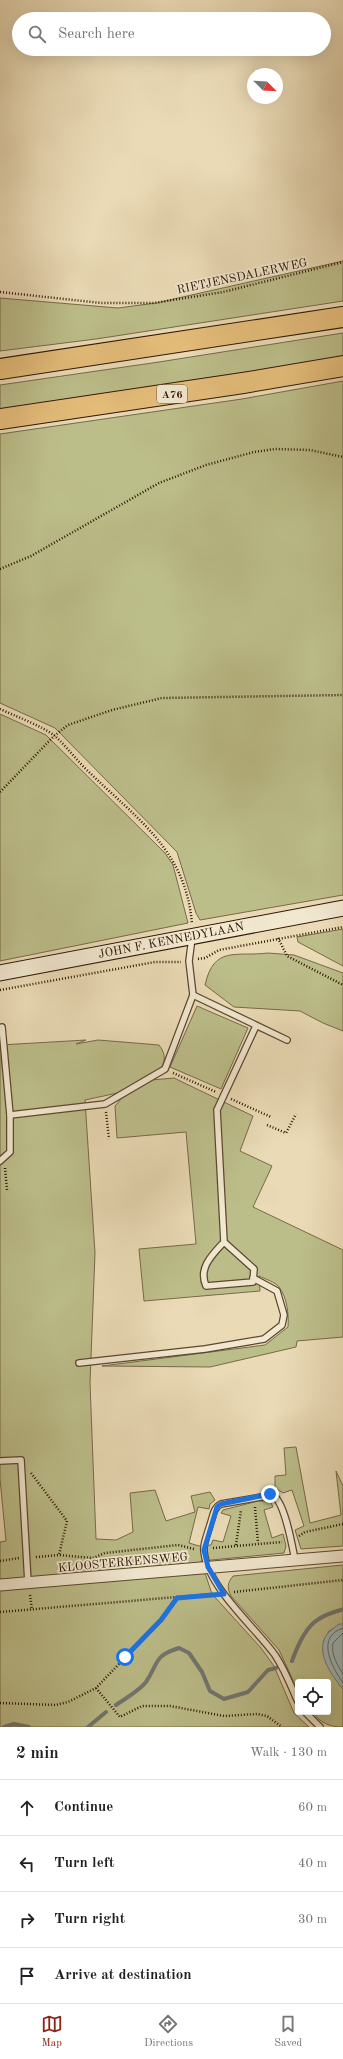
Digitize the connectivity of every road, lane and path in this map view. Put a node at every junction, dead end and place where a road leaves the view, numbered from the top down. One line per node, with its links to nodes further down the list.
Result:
1 (343, 262): 2 (path, RIETJENSDALERWEG)
2 (0, 292)
3 (343, 317): 5 (highway)
4 (343, 366): 6 (highway, A76)
5 (0, 369)
6 (0, 419)
7 (343, 457): 8 (path)
8 (0, 569)
9 (343, 695): 11 (path)
10 (0, 710): 11 (path)
11 (54, 736): 12 (path); 15 (path)
12 (0, 792)
13 (343, 908): 15 (street, JOHN F. KENNEDYLAAN)
14 (343, 927): 16 (path)
15 (192, 936): 17 (lane); 18 (street, JOHN F. KENNEDYLAAN)
16 (278, 938): 17 (path); 19 (path)
17 (189, 961): 20 (path); 21 (lane)
18 (0, 973)
19 (343, 985)
20 (0, 990)
21 (193, 995): 22 (lane); 25 (lane)
22 (256, 1026): 24 (lane); 31 (lane)
23 (2, 1027): 27 (lane)
24 (287, 1040)
25 (105, 1104): 27 (lane); 29 (path)
26 (296, 1114): 28 (path)
27 (10, 1115): 30 (lane)
28 (267, 1125)
29 (109, 1139)
30 (0, 1161)
31 (224, 1242): 32 (lane); 32 (lane)
32 (253, 1278): 33 (lane)
33 (79, 1363)
34 (21, 1460): 35 (lane); 43 (path); 45 (lane)
35 (0, 1461)
36 (254, 1497): 37 (lane); 39 (lane); 40 (path)
37 (242, 1500): 41 (path); 42 (lane)
38 (343, 1524): 39 (path)
39 (291, 1540): 40 (path); 46 (lane)
40 (258, 1543): 41 (path)
41 (236, 1545): 42 (path)
42 (204, 1550): 43 (path); 48 (lane)
43 (58, 1555): 45 (path)
44 (343, 1556): 46 (street, KLOOSTERKENSWEG)
45 (27, 1557): 47 (path); 50 (lane)
46 (295, 1560): 48 (street, KLOOSTERKENSWEG)
47 (0, 1561)
48 (208, 1567): 50 (street, KLOOSTERKENSWEG); 52 (lane)
49 (343, 1580): 52 (path)
50 (28, 1583): 51 (street, KLOOSTERKENSWEG)
51 (0, 1585)
52 (224, 1594): 53 (path); 56 (lane)
53 (177, 1598): 54 (path); 55 (path)
54 (0, 1612)
55 (96, 1688): 57 (path); 59 (path)
56 (295, 1695)
57 (0, 1703)
58 (308, 1715): 60 (lane)
59 (282, 1727)
60 (320, 1727)

